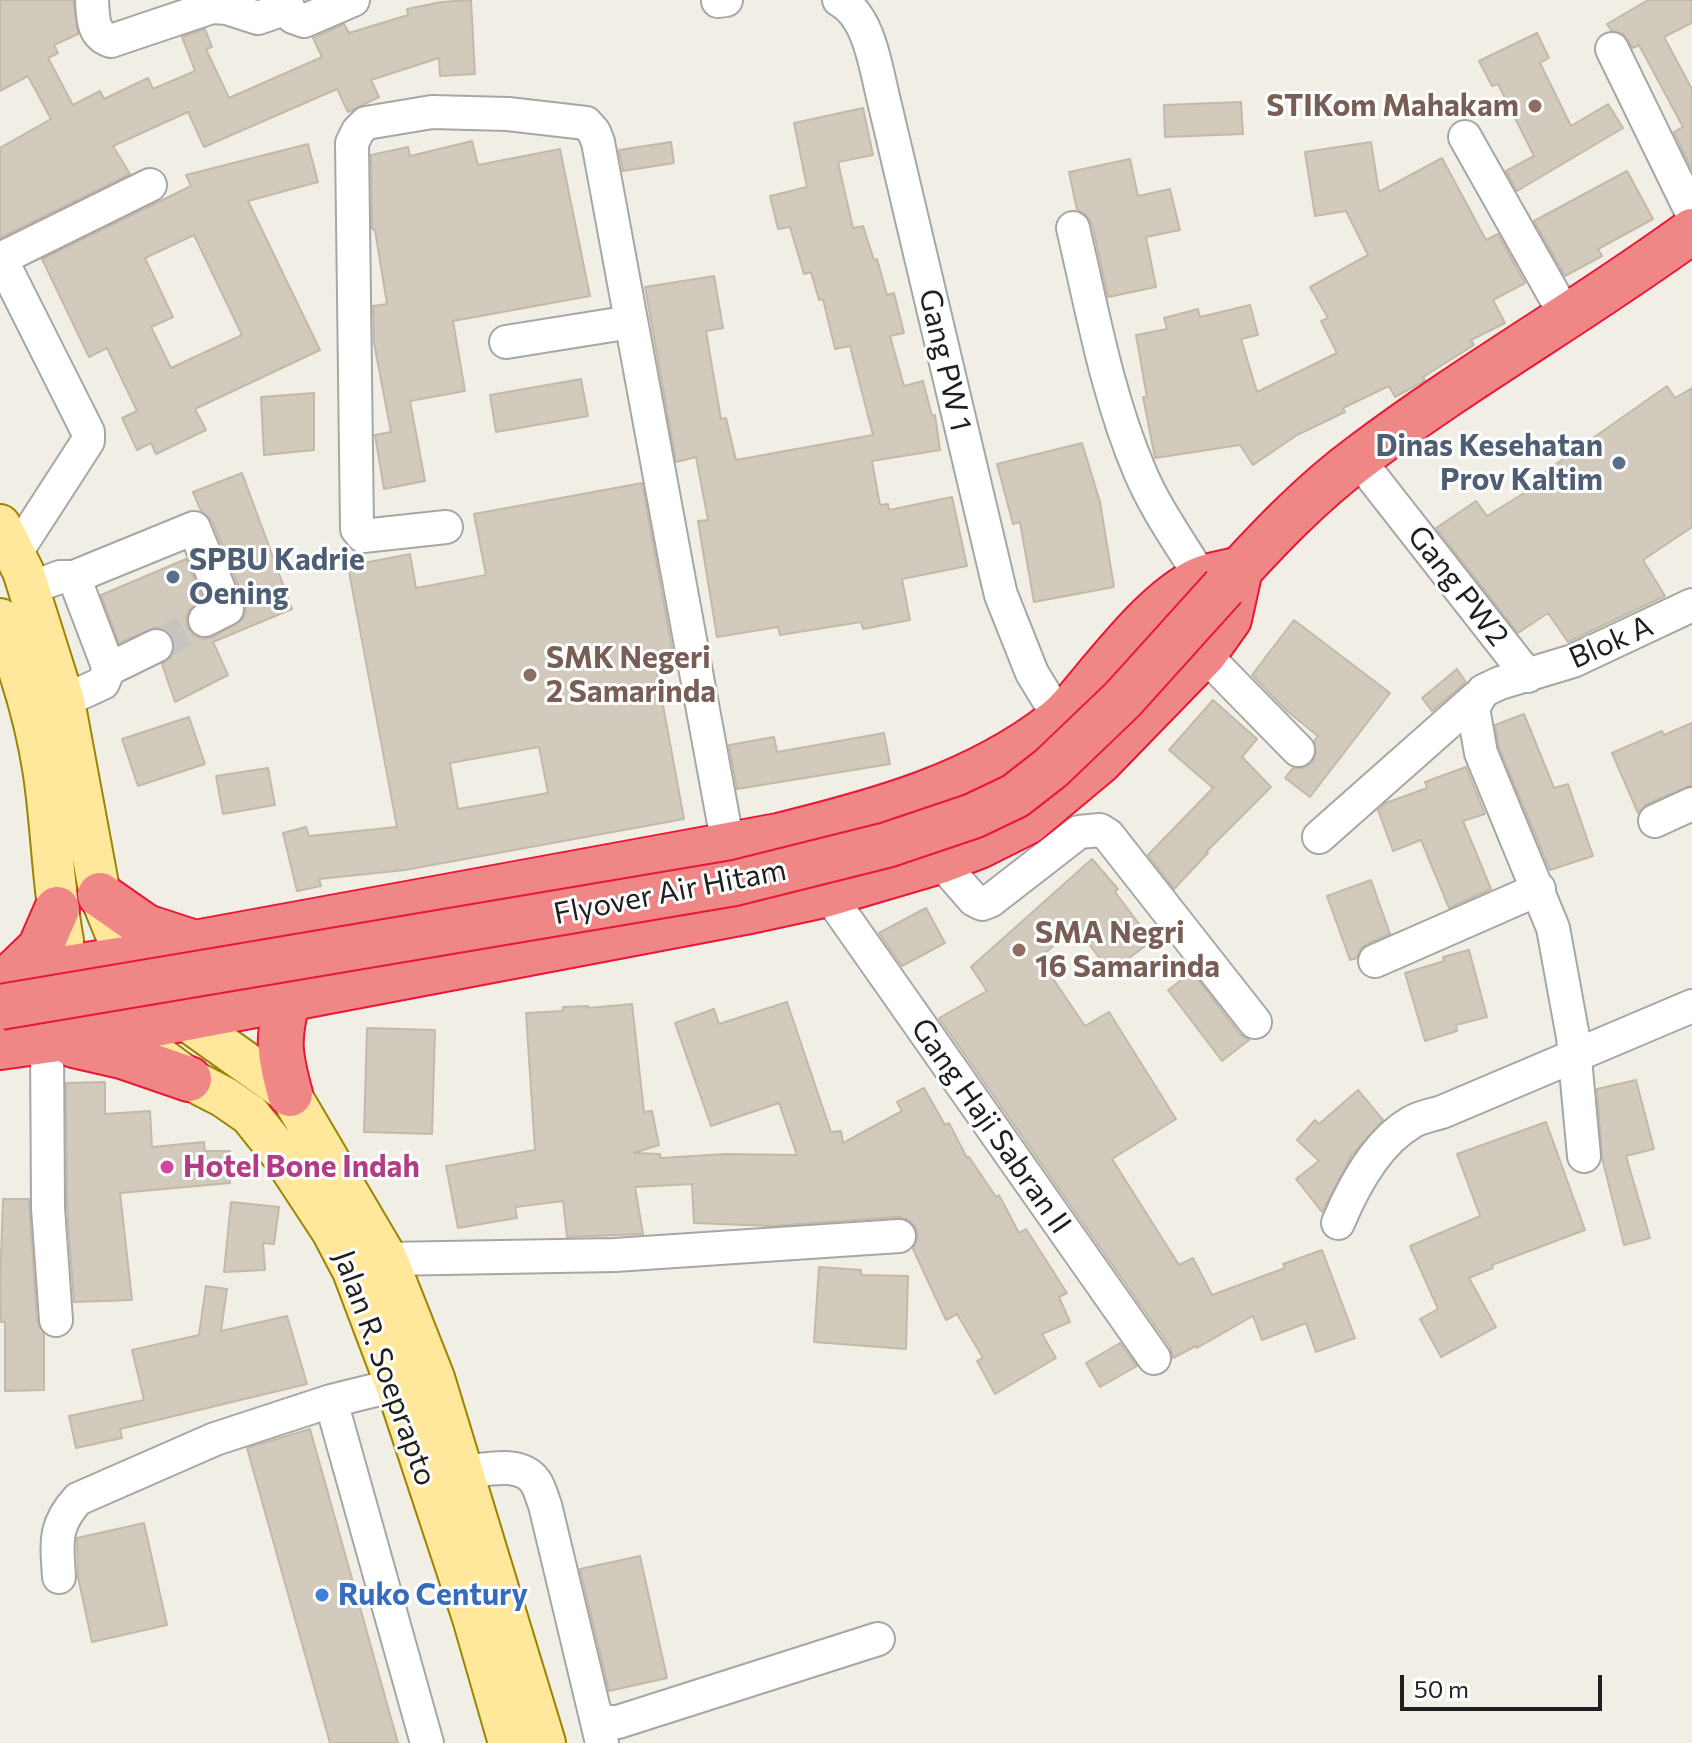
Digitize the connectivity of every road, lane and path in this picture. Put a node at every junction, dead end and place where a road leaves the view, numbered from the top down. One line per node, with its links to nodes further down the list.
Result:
1 (92, 0): 6 (street)
2 (353, 0): 6 (street)
3 (726, 0): 5 (street)
4 (839, 0): 31 (street, Gang PW 1)
5 (718, 1)
6 (286, 4)
7 (1612, 49): 10 (street)
8 (1465, 137): 14 (street)
9 (150, 185): 13 (street)
10 (1692, 213)
11 (1073, 228): 21 (street)
12 (1692, 231): 14 (highway)
13 (0, 259): 19 (street)
14 (1567, 318): 17 (highway)
15 (631, 322): 16 (street); 18 (street); 36 (street)
16 (506, 342)
17 (1358, 459): 21 (highway); 28 (street, Gang PW2)
18 (446, 527)
19 (14, 556): 20 (street); 30 (main road)
20 (74, 577): 24 (street); 27 (street)
21 (1222, 578): 26 (highway); 31 (highway); 50 (highway, Flyover Air Hitam, bridge)
22 (1692, 605): 28 (street, Blok A)
23 (0, 619): 44 (main road)
24 (205, 620)
25 (156, 646): 27 (street)
26 (1204, 654): 32 (street); 37 (highway)
27 (109, 669): 30 (street)
28 (1528, 676): 29 (street, Blok A)
29 (1476, 698): 35 (street, Blok A); 40 (street)
30 (64, 701): 43 (main road)
31 (1060, 719): 36 (highway)
32 (1298, 750)
33 (1692, 804): 34 (street)
34 (1655, 821)
35 (1319, 837)
36 (728, 845): 38 (highway)
37 (940, 861): 42 (highway); 54 (street)
38 (623, 865): 39 (highway); 41 (street)
39 (552, 878): 41 (highway); 46 (highway)
40 (1539, 889): 48 (street); 58 (street)
41 (484, 891): 45 (highway)
42 (828, 894): 46 (highway); 66 (street, Gang Haji Sabran II)
43 (100, 895): 45 (highway); 47 (main road)
44 (57, 909): 49 (main road); 50 (highway)
45 (195, 943): 47 (highway)
46 (565, 946): 51 (highway)
47 (126, 959): 49 (highway); 53 (main road, Jalan R. Soeprapto)
48 (1375, 961)
49 (69, 967): 50 (highway); 55 (main road, Jalan R. Soeprapto)
50 (3, 988)
51 (288, 999): 53 (highway); 60 (highway)
52 (1692, 1006): 58 (street)
53 (182, 1017): 55 (highway); 60 (main road, Jalan R. Soeprapto)
54 (1255, 1022)
55 (124, 1030): 56 (highway); 59 (main road, Jalan R. Soeprapto)
56 (51, 1041): 57 (highway); 59 (highway); 65 (street)
57 (0, 1047)
58 (1575, 1057): 61 (street); 62 (street)
59 (189, 1079): 67 (main road, Jalan R. Soeprapto)
60 (290, 1094): 64 (main road, Jalan R. Soeprapto)
61 (1584, 1156)
62 (1338, 1223)
63 (899, 1236): 64 (street)
64 (387, 1259): 69 (main road, Jalan R. Soeprapto)
65 (56, 1320)
66 (1154, 1358)
67 (396, 1385): 68 (street); 74 (main road, Jalan R. Soeprapto)
68 (331, 1401): 70 (street); 73 (street)
69 (463, 1472): 72 (street); 75 (main road, Jalan R. Soeprapto)
70 (59, 1577)
71 (878, 1639): 72 (street)
72 (598, 1728)
73 (427, 1743)
74 (509, 1743)
75 (545, 1743)

